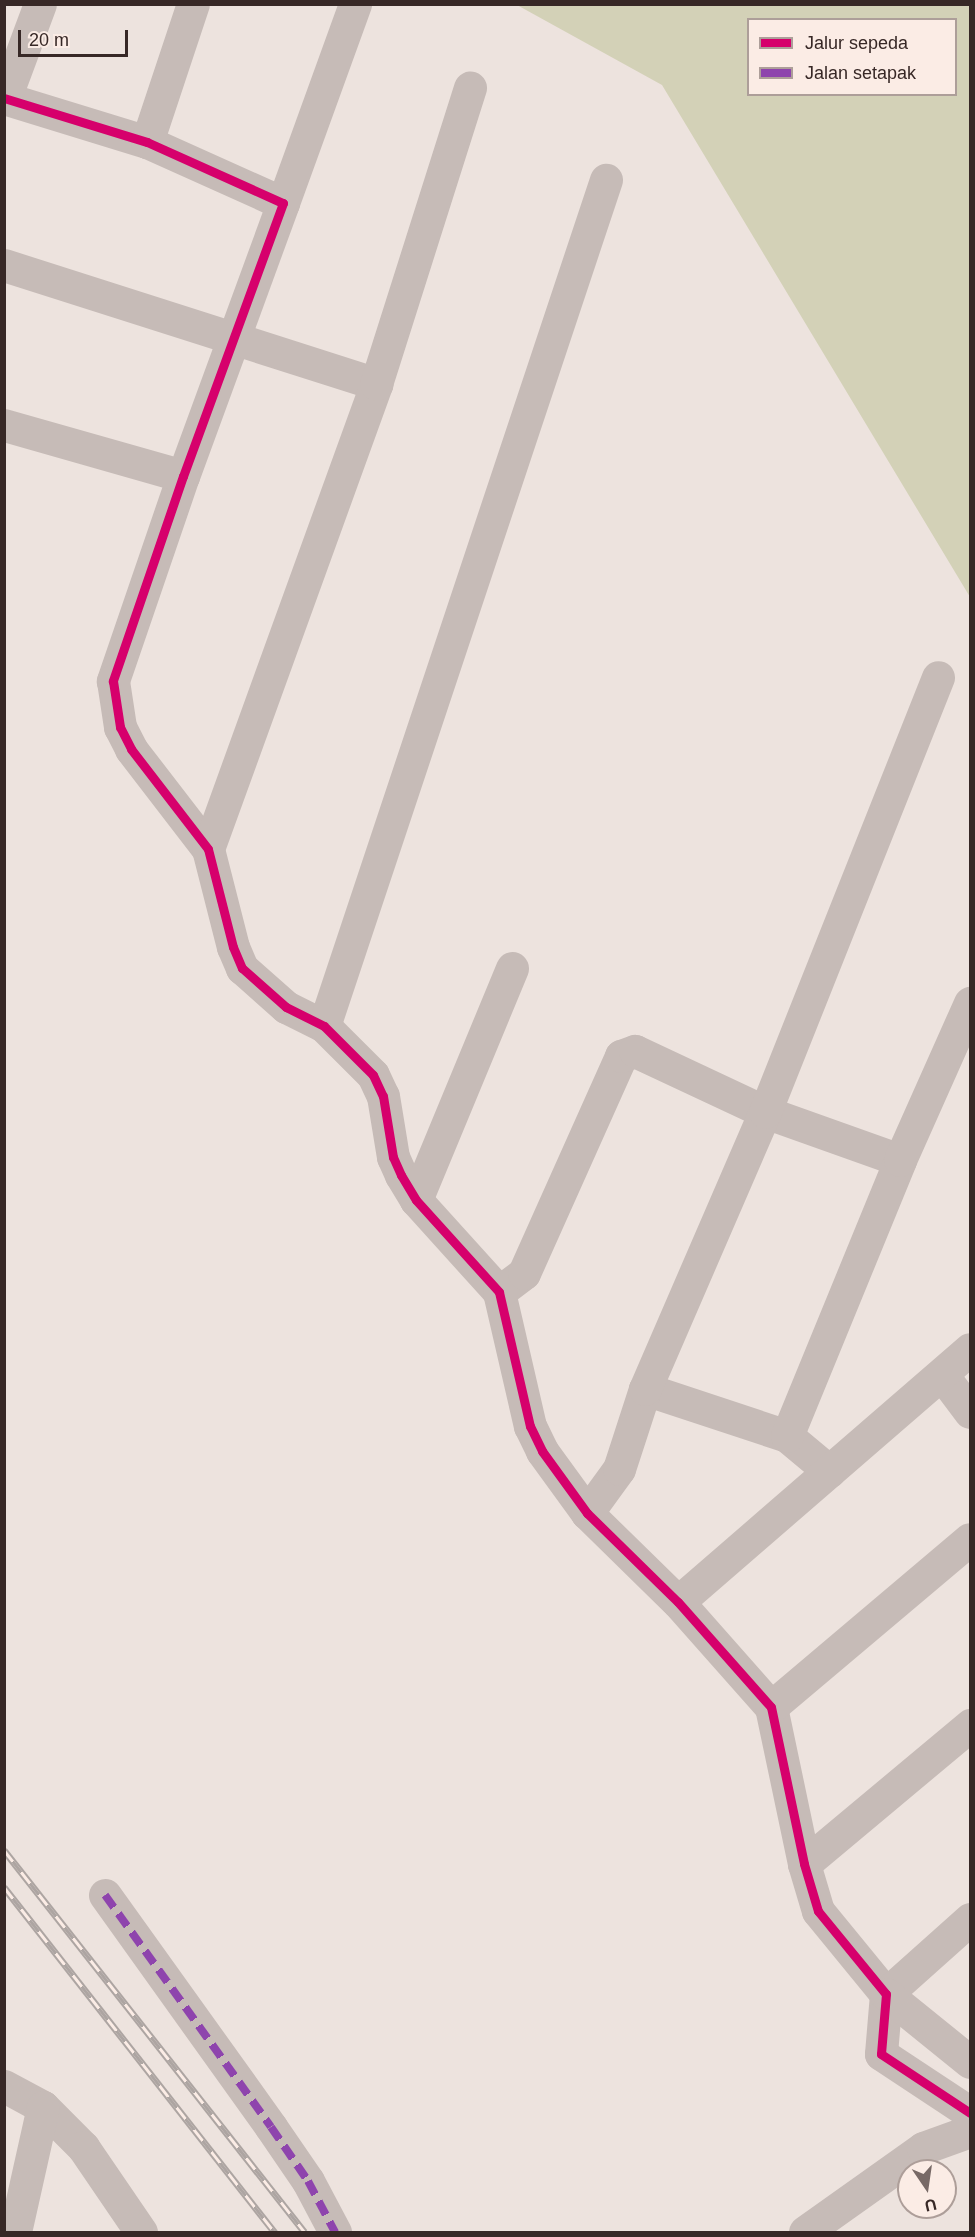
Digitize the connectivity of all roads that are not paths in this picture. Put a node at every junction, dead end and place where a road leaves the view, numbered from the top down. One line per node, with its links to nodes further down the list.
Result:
1 (40, 4): 5 (street)
2 (193, 4): 6 (street)
3 (355, 4): 8 (street)
4 (470, 88): 11 (street)
5 (5, 98): 6 (street)
6 (147, 142): 8 (street)
7 (606, 180): 18 (street)
8 (283, 203): 10 (street)
9 (4, 265): 10 (street)
10 (234, 340): 11 (street); 13 (street)
11 (376, 384): 15 (street)
12 (4, 424): 13 (street)
13 (183, 476): 15 (street)
14 (938, 677): 19 (street)
15 (208, 849): 18 (street)
16 (512, 968): 21 (street)
17 (969, 1011): 20 (street)
18 (324, 1026): 21 (street)
19 (765, 1112): 20 (street); 22 (street); 25 (street)
20 (900, 1160): 27 (street)
21 (416, 1200): 22 (street)
22 (499, 1292): 29 (street)
23 (970, 1349): 24 (street)
24 (943, 1376): 26 (street); 28 (street)
25 (645, 1389): 27 (street); 29 (street)
26 (970, 1412)
27 (787, 1436): 28 (street)
28 (829, 1471): 31 (street)
29 (587, 1513): 31 (street)
30 (970, 1539): 32 (street)
31 (678, 1602): 32 (street)
32 (771, 1707): 34 (street)
33 (970, 1725): 34 (street)
34 (804, 1864): 37 (street)
35 (105, 1895): 45 (street)
36 (970, 1919): 37 (street)
37 (886, 1994): 38 (street); 41 (street)
38 (970, 2062)
39 (4, 2086): 40 (street)
40 (43, 2107): 43 (street); 44 (street)
41 (970, 2113)
42 (970, 2131): 46 (street)
43 (15, 2232)
44 (141, 2232)
45 (335, 2232)
46 (805, 2232)

